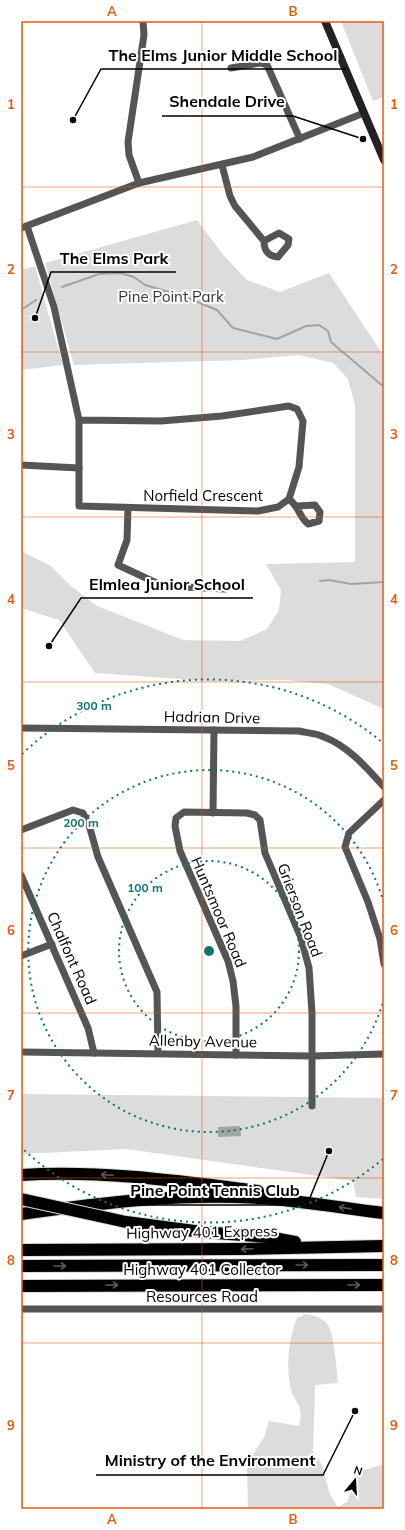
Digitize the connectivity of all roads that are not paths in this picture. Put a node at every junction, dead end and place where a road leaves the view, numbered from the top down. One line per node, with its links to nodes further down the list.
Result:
1 (143, 21): 8 (street)
2 (325, 21): 4 (main road)
3 (231, 68): 5 (street)
4 (364, 113): 5 (street); 6 (main road)
5 (300, 139): 7 (street)
6 (384, 160)
7 (222, 165): 8 (street); 10 (street)
8 (139, 183): 9 (street)
9 (24, 227): 11 (street, Norfield Crescent)
10 (264, 241)
11 (79, 420): 13 (street, Norfield Crescent); 14 (street)
12 (21, 466): 13 (street)
13 (79, 468): 16 (street, Norfield Crescent)
14 (289, 499): 15 (street); 16 (street, Norfield Crescent)
15 (297, 506)
16 (128, 508): 17 (street)
17 (225, 589)
18 (21, 728): 19 (street, Hadrian Drive)
19 (214, 730): 20 (street, Hadrian Drive); 22 (street)
20 (384, 787)
21 (384, 800): 27 (street)
22 (213, 813): 32 (street, Huntsmoor Road); 33 (street, Grierson Road)
23 (21, 830): 30 (street)
24 (21, 875): 25 (street, Chalfont Road)
25 (52, 944): 26 (street); 29 (street, Chalfont Road)
26 (21, 956)
27 (384, 964)
28 (21, 1052): 29 (street, Allenby Avenue)
29 (94, 1053): 30 (street, Allenby Avenue)
30 (158, 1053): 32 (street, Allenby Avenue)
31 (384, 1054): 33 (street, Allenby Avenue)
32 (236, 1055): 33 (street, Allenby Avenue)
33 (312, 1056): 34 (street, Grierson Road)
34 (312, 1106)
35 (21, 1175): 37 (highway, one-way to 35)
36 (21, 1199): 40 (highway, bridge)
37 (283, 1200): 38 (highway, one-way to 37); 39 (highway)
38 (384, 1213)
39 (21, 1214)
40 (314, 1246): 41 (highway, Highway 401 Express); 42 (highway, Highway 401 Express, one-way to 42)
41 (384, 1246)
42 (21, 1250)
43 (384, 1265): 44 (highway, one-way to 43)
44 (21, 1266)
45 (384, 1285): 46 (highway, Highway 401 Collector, one-way to 45)
46 (21, 1286)
47 (21, 1309): 48 (street, Resources Road)
48 (384, 1309)

